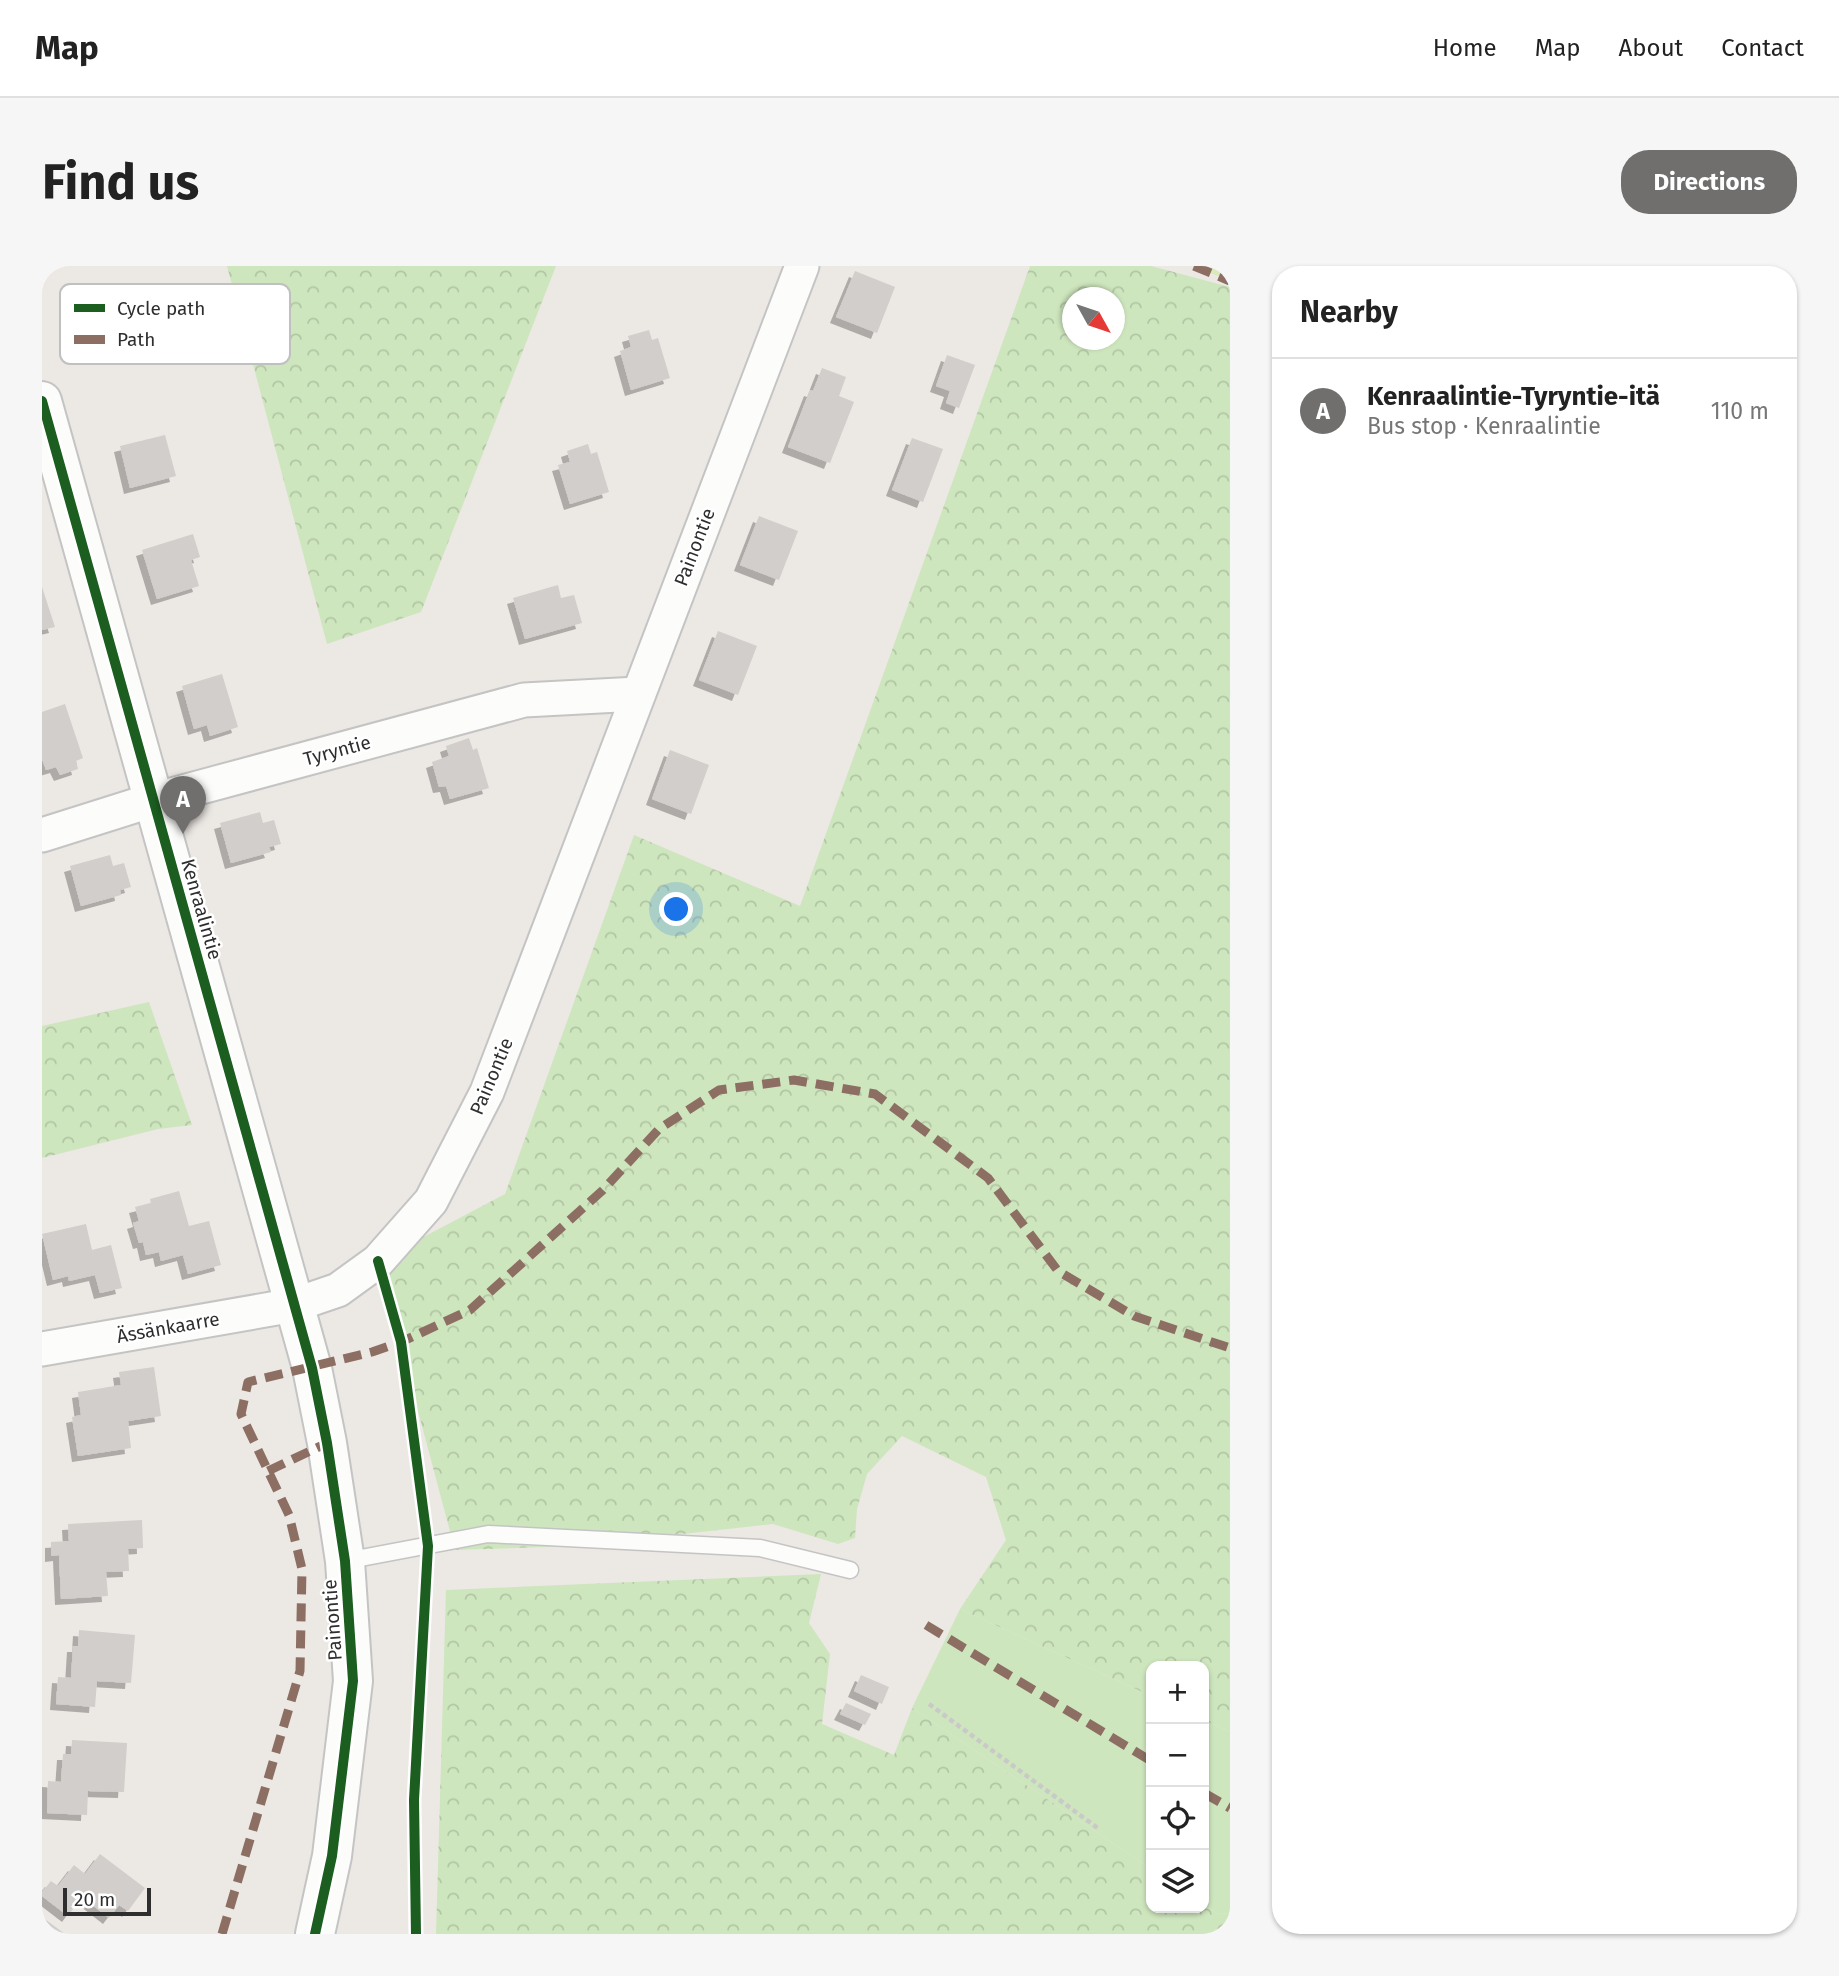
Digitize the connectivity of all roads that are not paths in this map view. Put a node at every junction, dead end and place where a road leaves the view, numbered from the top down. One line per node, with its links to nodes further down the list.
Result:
1 (802, 266): 3 (street, Painontie)
2 (42, 401): 4 (street, Kenraalintie)
3 (638, 694): 4 (street, Tyryntie); 6 (street, Painontie)
4 (153, 800): 5 (street, Tyryntie); 6 (street, Kenraalintie)
5 (42, 835)
6 (294, 1305): 7 (street, Ässänkaarre); 8 (street, Painontie)
7 (42, 1349)
8 (345, 1561): 9 (lane); 10 (street, Painontie)
9 (850, 1570)
10 (315, 1934)

